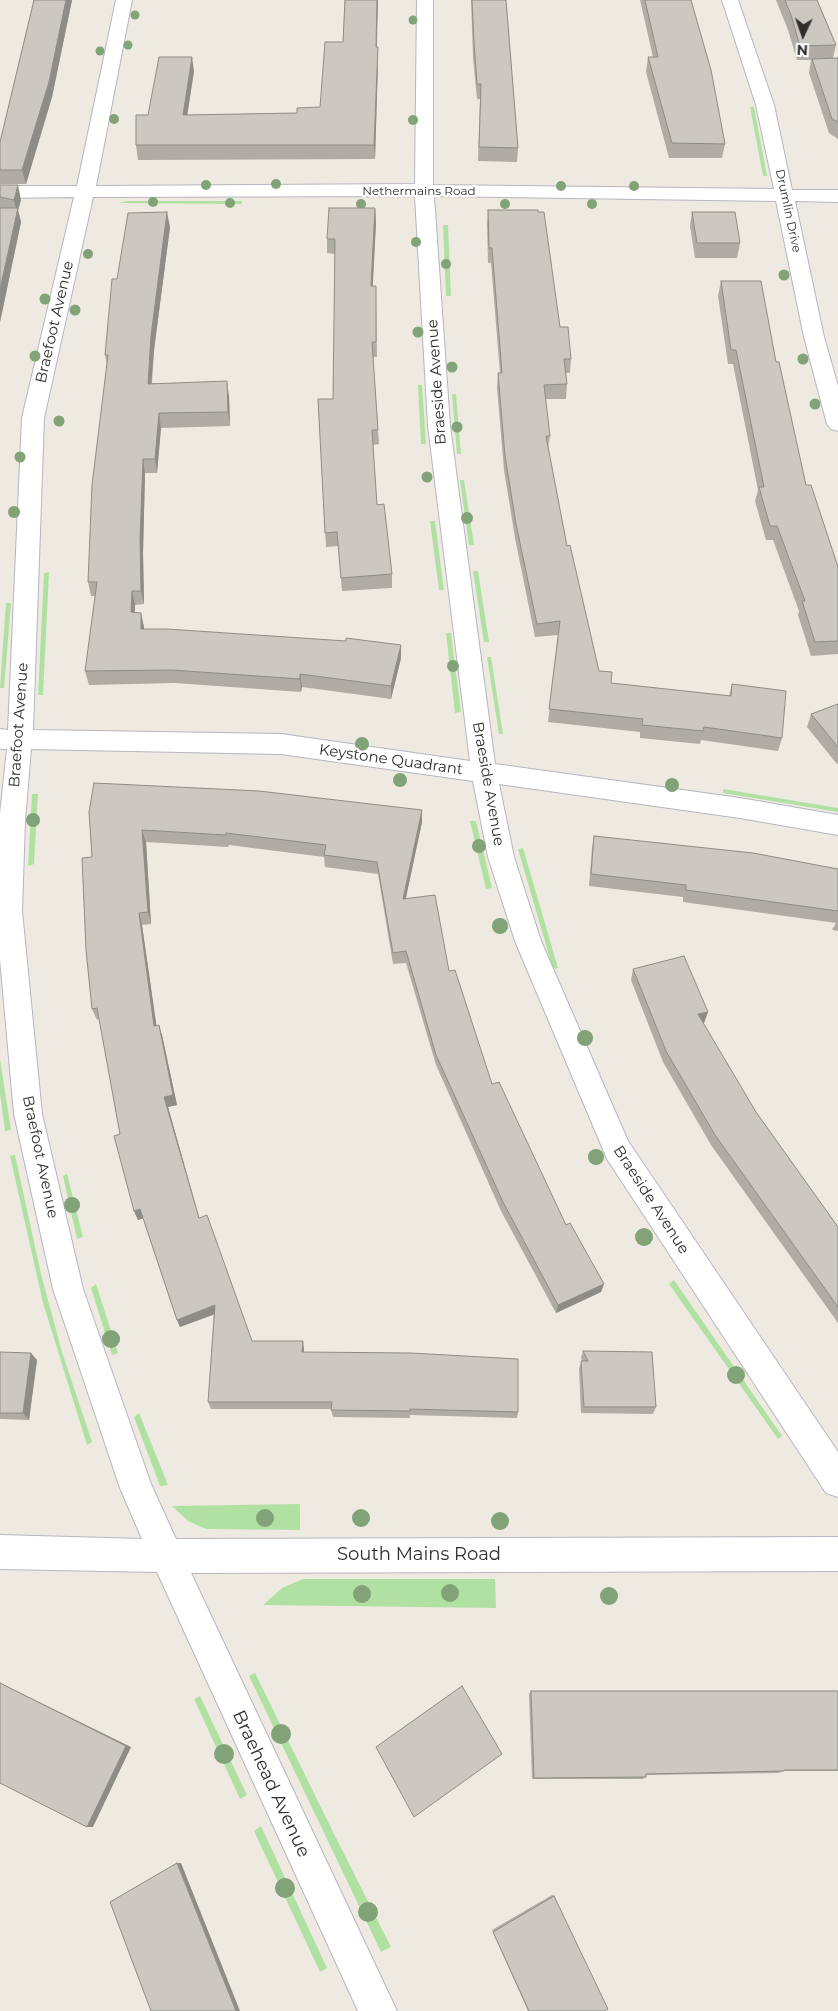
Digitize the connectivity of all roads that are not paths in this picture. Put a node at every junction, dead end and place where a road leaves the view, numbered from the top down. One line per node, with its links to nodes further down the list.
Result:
1 (124, 0): 6 (street, Braefoot Avenue)
2 (424, 0): 4 (street, Braeside Avenue)
3 (730, 0): 7 (street, Drumlin Drive)
4 (424, 190): 6 (street, Nethermains Road); 7 (street, Nethermains Road); 11 (street, Braeside Avenue)
5 (0, 192): 6 (street, Nethermains Road)
6 (85, 192): 10 (street, Braefoot Avenue)
7 (785, 195): 8 (street, Nethermains Road); 9 (street, Drumlin Drive)
8 (838, 196)
9 (838, 424)
10 (10, 740): 11 (street, Keystone Quadrant); 16 (street, Braefoot Avenue)
11 (484, 773): 12 (street, Keystone Quadrant); 13 (street, Braeside Avenue)
12 (838, 824)
13 (838, 1481)
14 (0, 1552): 16 (street, South Mains Road)
15 (838, 1554): 16 (street, South Mains Road)
16 (167, 1556): 17 (street, Braehead Avenue)
17 (378, 2011)

